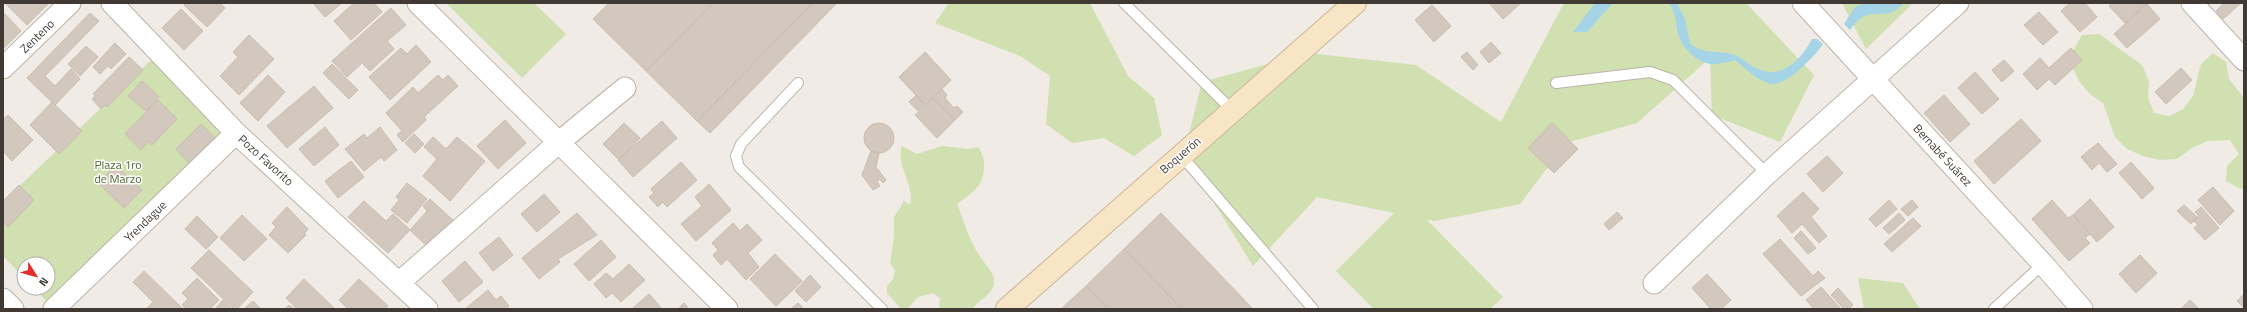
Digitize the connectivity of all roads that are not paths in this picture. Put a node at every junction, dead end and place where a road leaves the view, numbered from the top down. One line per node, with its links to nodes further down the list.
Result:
1 (70, 3): 10 (street, Zenteno)
2 (112, 3): 16 (street, Pozo Favorito)
3 (418, 3): 17 (street)
4 (1124, 3): 15 (lane)
5 (1355, 3): 15 (street, Boquerón)
6 (1803, 3): 11 (street, Bernabé Suárez)
7 (1958, 3): 11 (street)
8 (2192, 3): 9 (street)
9 (2244, 60)
10 (3, 68)
11 (1874, 80): 19 (street); 20 (street, Bernabé Suárez)
12 (798, 83): 28 (lane)
13 (1556, 84): 19 (lane)
14 (625, 88): 17 (street)
15 (1232, 110): 18 (street, Boquerón)
16 (236, 133): 23 (street, Pozo Favorito); 26 (street, Yrendague)
17 (558, 143): 23 (street); 27 (street)
18 (1181, 155): 24 (street, Boquerón); 29 (lane)
19 (1767, 174): 21 (street)
20 (2043, 264): 30 (lane); 31 (street, Bernabé Suárez)
21 (1654, 284)
22 (3, 299): 25 (street)
23 (410, 299)
24 (1012, 307)
25 (13, 309)
26 (54, 309)
27 (727, 309)
28 (882, 309)
29 (1313, 309)
30 (1994, 309)
31 (2082, 309)

